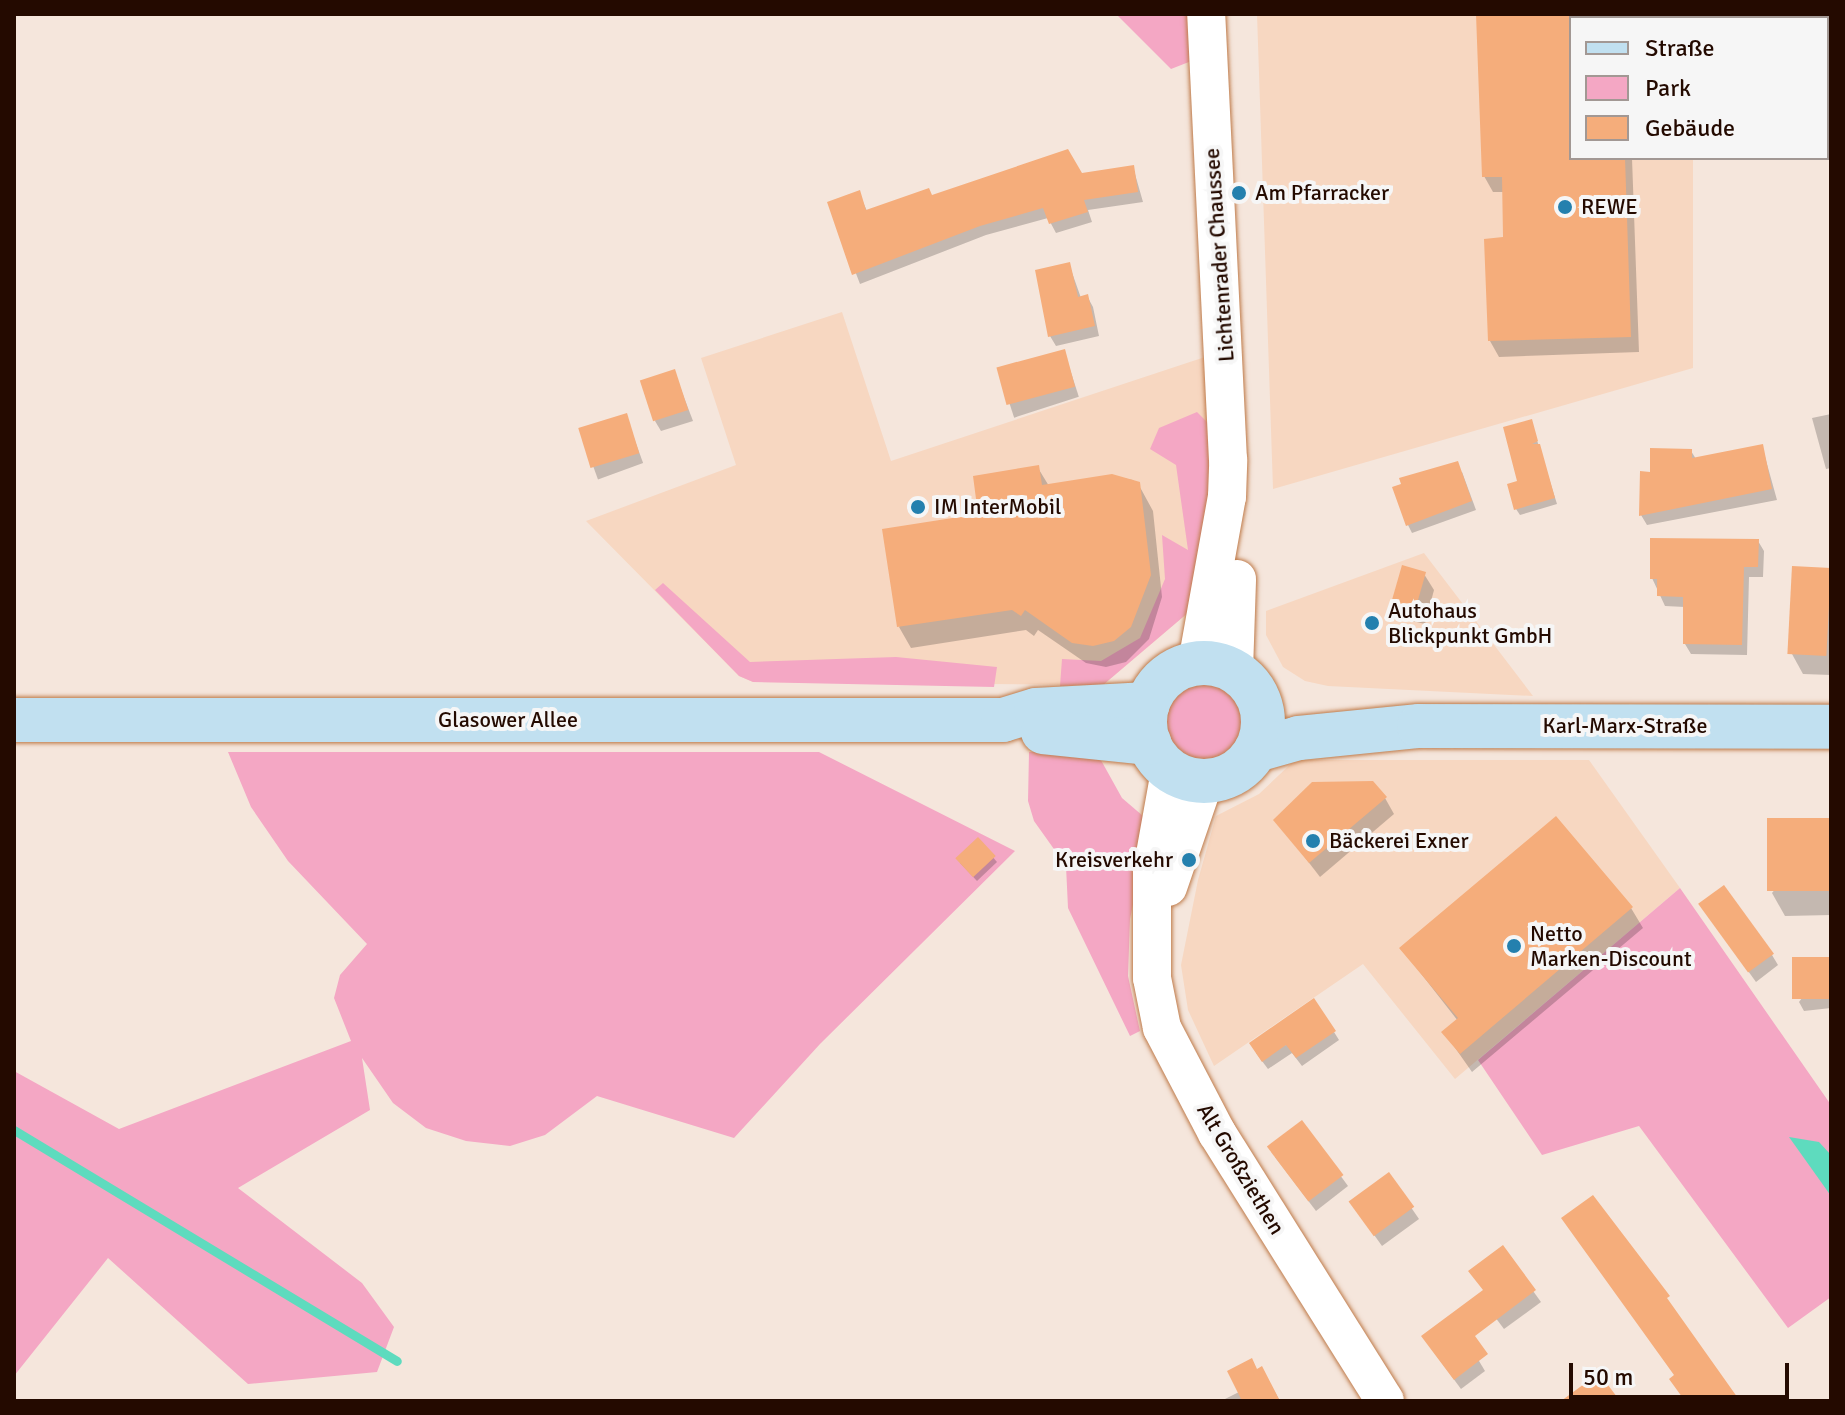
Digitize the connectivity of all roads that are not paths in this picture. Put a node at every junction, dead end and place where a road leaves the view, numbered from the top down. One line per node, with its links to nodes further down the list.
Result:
1 (1206, 14): 2 (street, Lichtenrader Chaussee)
2 (1216, 667): 3 (main road); 7 (main road)
3 (1262, 707): 5 (main road, Karl-Marx-Straße); 8 (main road)
4 (14, 720): 7 (main road, Glasower Allee)
5 (1419, 726): 6 (main road, Karl-Marx-Straße); 8 (main road, Karl-Marx-Straße)
6 (1831, 727)
7 (1168, 750): 8 (main road); 9 (street, Alt Großziethen)
8 (1256, 750)
9 (1385, 1401)

